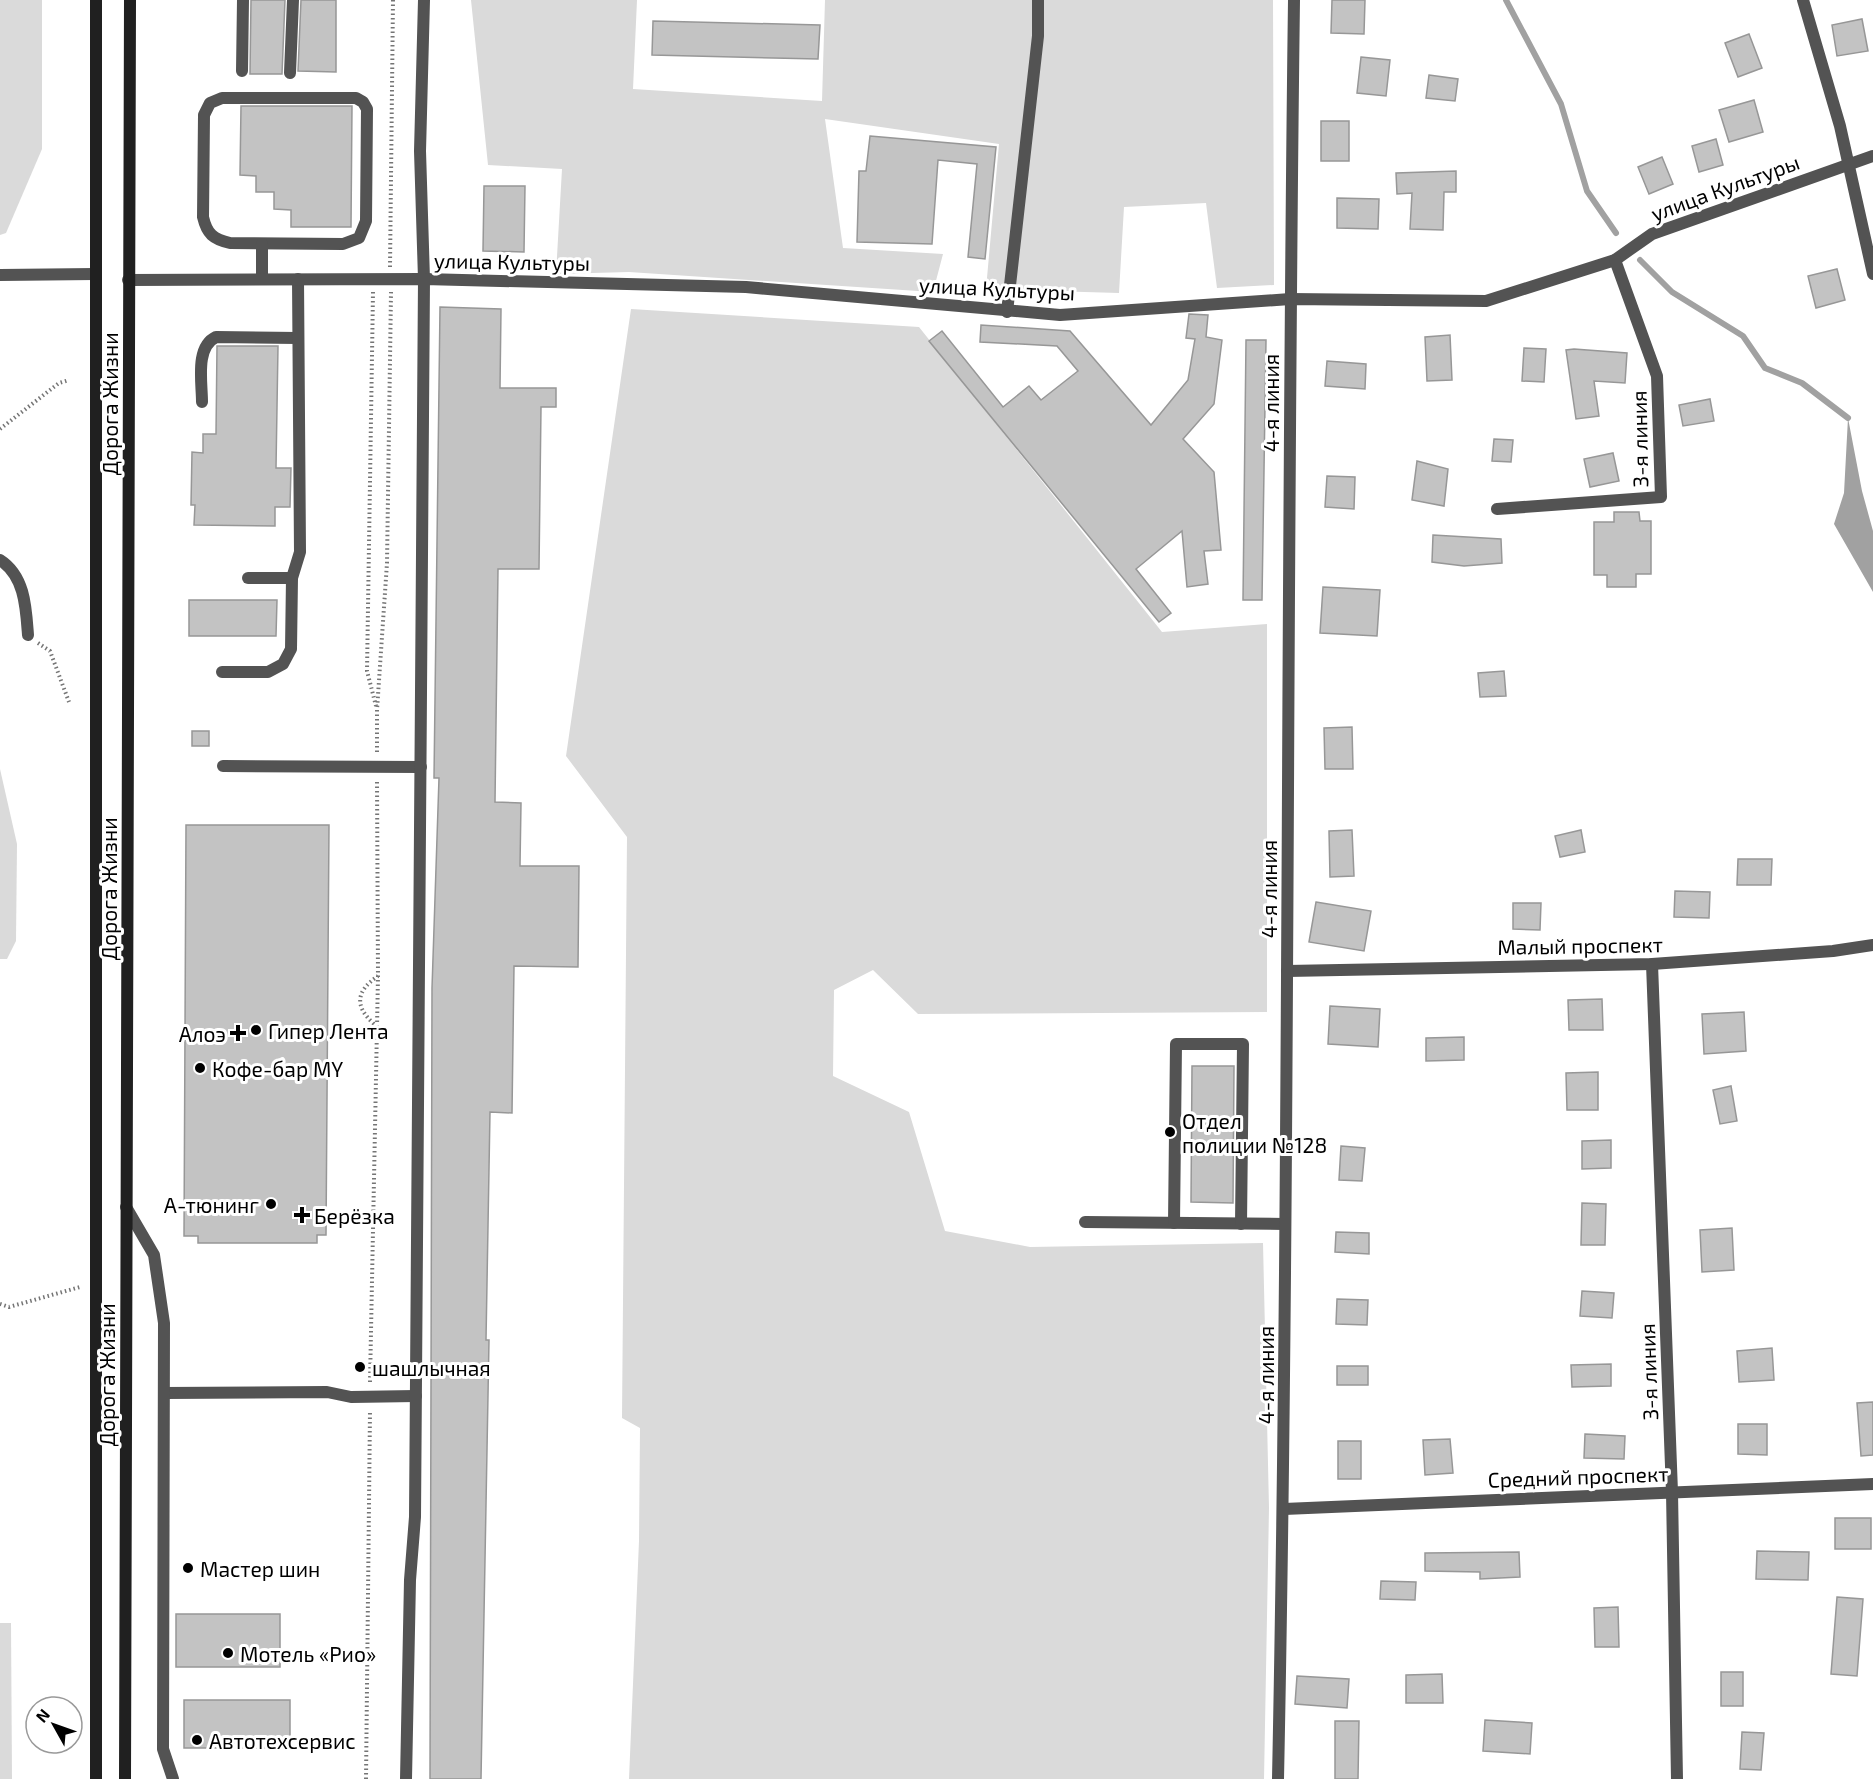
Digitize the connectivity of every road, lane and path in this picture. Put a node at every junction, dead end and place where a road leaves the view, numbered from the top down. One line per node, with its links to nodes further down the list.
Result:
1 (96, 0): 17 (main road, Дорога Жизни)
2 (130, 0): 21 (main road, Дорога Жизни)
3 (243, 0): 10 (street)
4 (293, 0): 11 (street)
5 (393, 0): 16 (path)
6 (424, 0): 24 (street)
7 (1038, 0): 26 (street)
8 (1294, 0): 25 (street, 4-я линия)
9 (1803, 0): 13 (street)
10 (242, 71)
11 (291, 73)
12 (1873, 156): 13 (street, улица Культуры)
13 (1848, 163): 15 (street, улица Культуры); 18 (street)
14 (262, 244): 14 (street); 22 (street)
15 (1615, 260): 25 (street, улица Культуры); 31 (street, 3-я линия)
16 (390, 272): 20 (street, улица Культуры); 20 (path); 24 (street, улица Культуры); 38 (path)
17 (94, 274): 19 (street); 60 (main road, Дорога Жизни)
18 (1873, 274)
19 (0, 275)
20 (373, 278): 23 (street, улица Культуры); 38 (path)
21 (128, 279): 22 (street, улица Культуры); 47 (main road, Дорога Жизни)
22 (262, 279): 23 (street, улица Культуры)
23 (298, 279): 27 (street)
24 (424, 279): 26 (street, улица Культуры); 41 (street)
25 (1290, 299): 26 (street, улица Культуры); 44 (street, 4-я линия)
26 (1007, 312)
27 (297, 338): 29 (street); 34 (street)
28 (69, 382): 30 (path)
29 (202, 402)
30 (0, 429)
31 (1497, 509)
32 (0, 560): 35 (street)
33 (248, 578): 34 (street)
34 (292, 578): 36 (street)
35 (28, 635): 37 (path)
36 (222, 672)
37 (69, 702)
38 (377, 710): 40 (path)
39 (223, 766): 40 (street)
40 (377, 767): 41 (street); 45 (path)
41 (421, 767): 56 (street)
42 (1873, 945): 43 (street, Малый проспект)
43 (1652, 964): 44 (street, Малый проспект); 58 (street, 3-я линия)
44 (1287, 971): 51 (street, 4-я линия)
45 (378, 976): 46 (path); 46 (path)
46 (375, 1025): 55 (path)
47 (126, 1207): 54 (street); 61 (main road, Дорога Жизни)
48 (1085, 1222): 49 (street)
49 (1173, 1223): 50 (street); 50 (street)
50 (1241, 1224): 51 (street)
51 (1285, 1224): 59 (street, 4-я линия)
52 (81, 1287): 53 (path)
53 (0, 1304)
54 (164, 1393): 55 (street); 62 (street)
55 (370, 1396): 56 (street); 63 (path)
56 (416, 1396): 64 (street)
57 (1873, 1484): 58 (street, Средний проспект)
58 (1672, 1492): 59 (street, Средний проспект); 66 (street, 3-я линия)
59 (1284, 1509): 65 (street, 4-я линия)
60 (96, 1779)
61 (125, 1779)
62 (173, 1779)
63 (366, 1779)
64 (406, 1779)
65 (1278, 1779)
66 (1677, 1779)

